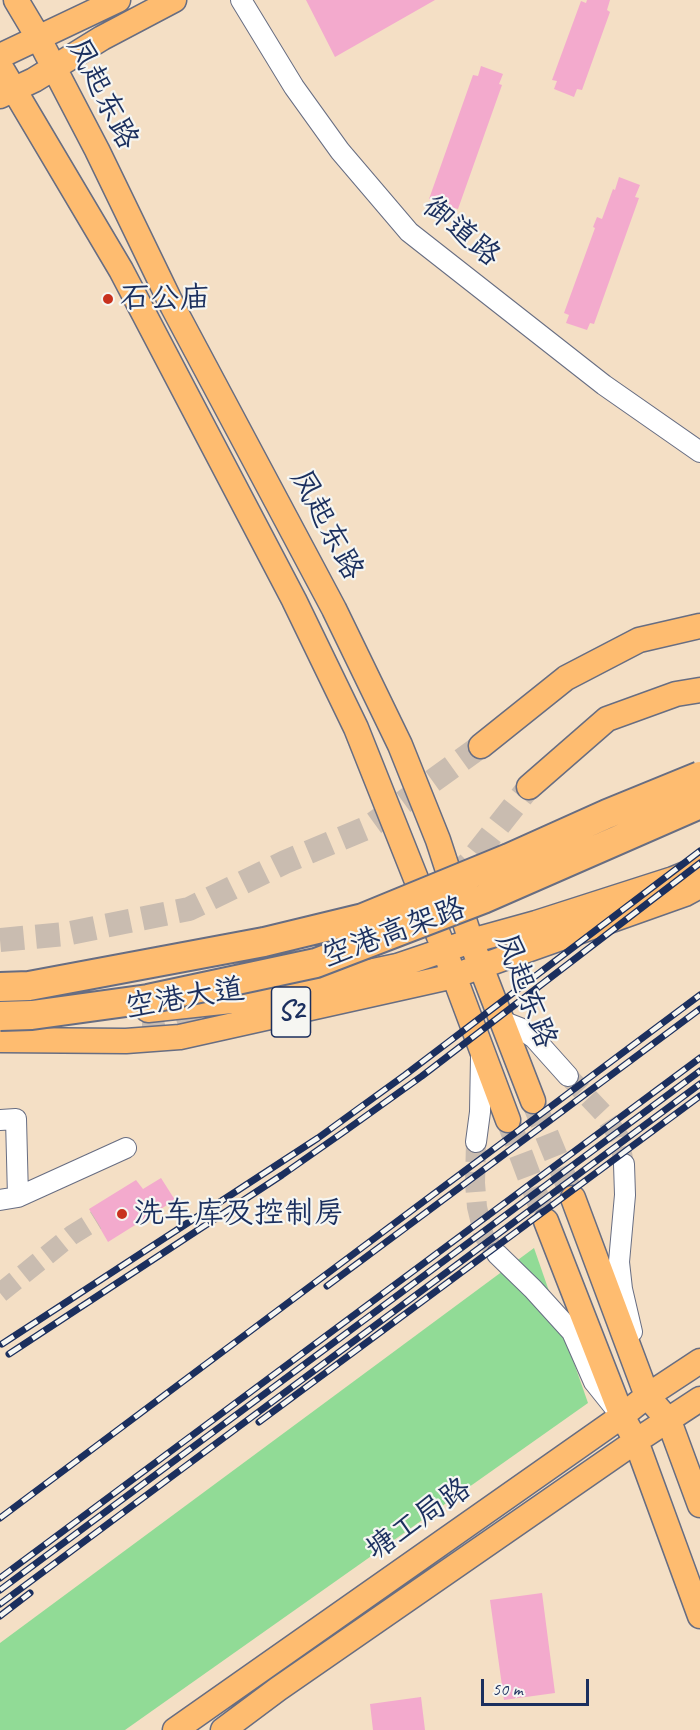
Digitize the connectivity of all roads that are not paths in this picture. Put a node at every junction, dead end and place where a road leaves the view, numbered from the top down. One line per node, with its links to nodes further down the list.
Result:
1 (16, 0): 5 (main road, 凤起东路)
2 (118, 0): 5 (main road)
3 (174, 0): 8 (main road)
4 (242, 0): 10 (street, 御道路)
5 (38, 37): 6 (main road); 8 (main road, 凤起东路)
6 (0, 56)
7 (0, 66): 9 (main road, 凤起东路)
8 (53, 68): 9 (main road); 19 (main road, 凤起东路)
9 (7, 93): 20 (main road, 凤起东路)
10 (700, 452)
11 (700, 626): 13 (main road)
12 (700, 690): 15 (main road)
13 (481, 746)
14 (700, 776): 23 (highway, 空港高架路, bridge)
15 (529, 787)
16 (700, 804): 25 (highway, 空港高架路, bridge)
17 (700, 868): 18 (main road)
18 (686, 886): 19 (main road, 空港大道); 21 (main road, 空港大道)
19 (471, 940): 20 (main road, 空港大道); 21 (main road, 凤起东路)
20 (444, 950): 22 (main road, 凤起东路); 24 (main road, 空港大道)
21 (482, 966): 22 (main road, 空港大道); 26 (main road, 凤起东路)
22 (454, 976): 27 (main road, 空港大道 / S2); 28 (main road, 凤起东路)
23 (0, 987)
24 (0, 993)
25 (0, 1016)
26 (502, 1021): 29 (street); 30 (main road, 凤起东路)
27 (0, 1040)
28 (480, 1042): 32 (main road, 凤起东路); 33 (street)
29 (568, 1076)
30 (532, 1101)
31 (0, 1120): 36 (street)
32 (508, 1120)
33 (476, 1142)
34 (126, 1148): 36 (street)
35 (624, 1164): 41 (street)
36 (9, 1198)
37 (573, 1198): 41 (main road)
38 (546, 1221): 43 (main road)
39 (496, 1254): 43 (street)
40 (700, 1361): 41 (main road, 塘工局路)
41 (647, 1396): 43 (main road, 塘工局路); 44 (main road)
42 (700, 1400): 44 (main road, 塘工局路)
43 (622, 1416): 45 (main road); 48 (main road, 塘工局路)
44 (669, 1420): 45 (main road, 塘工局路); 46 (main road)
45 (636, 1442): 47 (main road); 49 (main road, 塘工局路)
46 (700, 1505)
47 (700, 1616)
48 (175, 1730)
49 (223, 1730)

